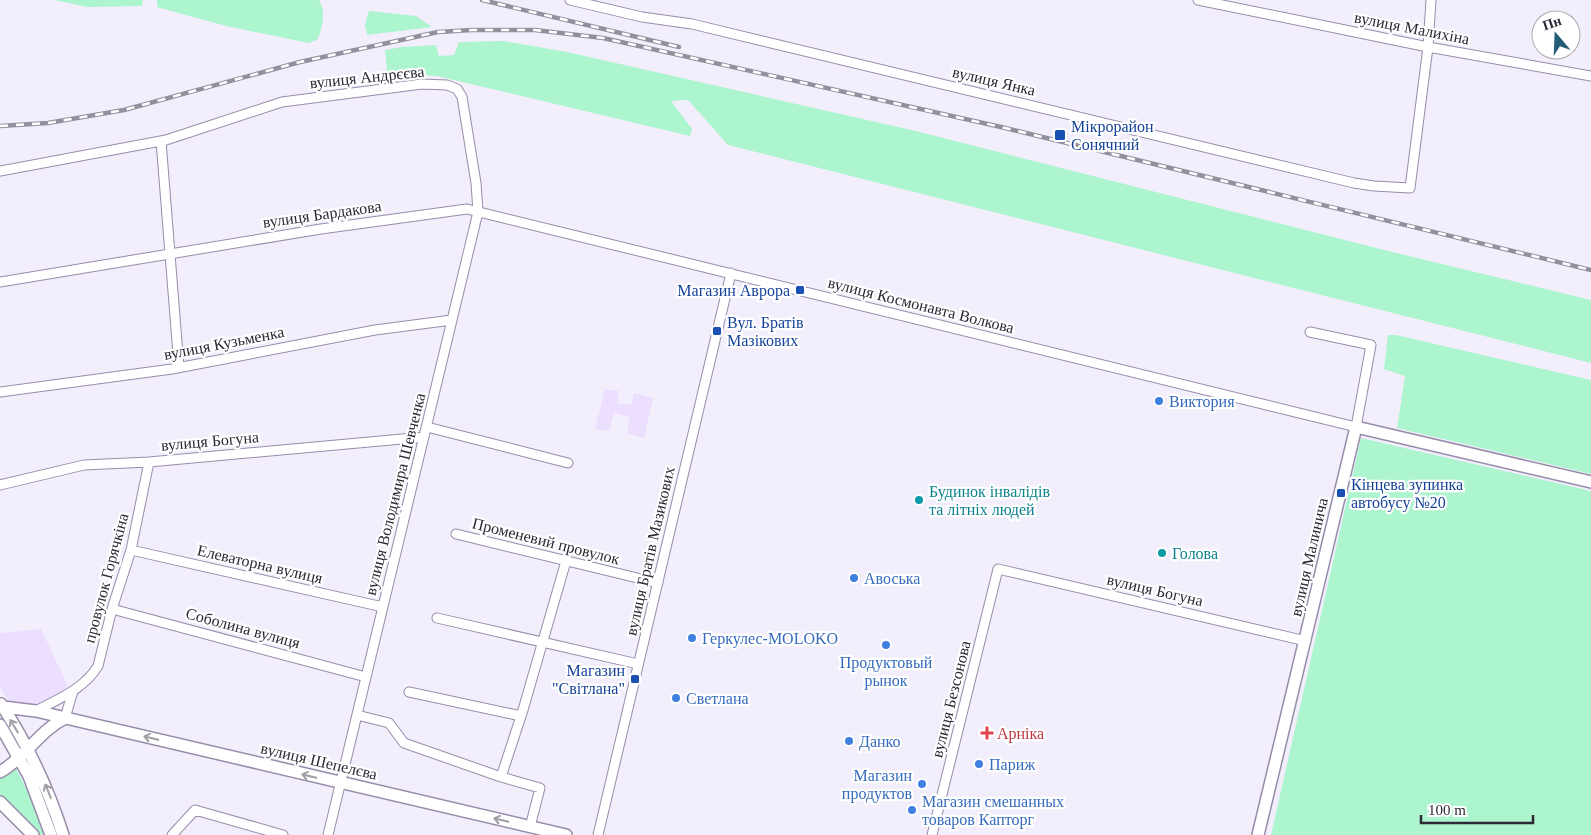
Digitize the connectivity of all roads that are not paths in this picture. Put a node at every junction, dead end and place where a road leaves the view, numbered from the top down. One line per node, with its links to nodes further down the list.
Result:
1 (570, 0): 4 (street, вулиця Янка)
2 (1198, 0): 4 (street, вулиця Малихіна)
3 (1431, 0): 4 (street)
4 (1428, 47): 5 (street, вулиця Малихіна)
5 (1591, 76)
6 (161, 140): 7 (street, вулиця Андрєєва); 8 (street, вулиця Андрєєва); 9 (street)
7 (0, 171)
8 (478, 212): 9 (street, вулиця Бардакова); 10 (street, вулиця Космонавта Волкова); 12 (street, вулиця Володимира Шевченка)
9 (170, 253): 11 (street, вулиця Бардакова); 14 (street)
10 (731, 274): 17 (street, вулиця Космонавта Волкова); 27 (street, вулиця Братів Мазикових)
11 (0, 282)
12 (452, 320): 14 (street, вулиця Кузьменка); 16 (street, вулиця Володимира Шевченка)
13 (1310, 332): 17 (street, вулиця Малинича)
14 (180, 367): 15 (street, вулиця Кузьменка)
15 (0, 392)
16 (427, 427): 18 (street, вулиця Володимира Шевченка); 20 (street)
17 (1356, 427): 21 (street); 31 (street, вулиця Малинича)
18 (424, 438): 19 (street, вулиця Богуна); 28 (street, вулиця Володимира Шевченка)
19 (149, 462): 22 (street, вулиця Богуна); 24 (street, провулок Горячкіна)
20 (568, 463)
21 (1591, 482)
22 (0, 485)
23 (456, 534): 25 (street, Променевий провулок)
24 (131, 550): 28 (street, Елеваторна вулиця); 29 (street, провулок Горячкіна)
25 (566, 561): 27 (street, Променевий провулок); 32 (street)
26 (998, 569): 31 (street, вулиця Богуна); 59 (street, вулиця Безсонова)
27 (658, 583): 33 (street, вулиця Братів Мазикових)
28 (383, 607): 34 (street, вулиця Володимира Шевченка)
29 (112, 609): 34 (street, Соболина вулиця); 35 (street, провулок Горячкіна)
30 (437, 618): 32 (street)
31 (1306, 641): 60 (street, вулиця Малинича)
32 (543, 642): 33 (street); 40 (street)
33 (638, 664): 58 (street, вулиця Братів Мазикових)
34 (366, 677): 39 (street, вулиця Володимира Шевченка)
35 (73, 691): 38 (street, провулок Горячкіна); 41 (street)
36 (409, 692): 40 (street)
37 (2, 705): 38 (street, вулиця Шепелєва); 44 (street, one-way to 37)
38 (36, 711): 41 (street, вулиця Шепелєва)
39 (357, 716): 47 (street); 48 (street, вулиця Володимира Шевченка)
40 (521, 716): 47 (street)
41 (65, 718): 44 (street); 48 (street, вулиця Шепелєва, one-way to 41)
42 (0, 725): 43 (street)
43 (11, 743): 45 (street); 46 (street)
44 (28, 750): 45 (street); 53 (street, one-way to 44)
45 (20, 759): 46 (street); 52 (street)
46 (0, 772)
47 (501, 778): 50 (street)
48 (341, 783): 50 (street, вулиця Шепелєва, one-way to 48); 56 (street, вулиця Володимира Шевченка)
49 (0, 802): 51 (street)
50 (530, 827): 57 (street, вулиця Шепелєва)
51 (33, 835)
52 (51, 835)
53 (63, 835)
54 (172, 835): 55 (street)
55 (283, 835)
56 (328, 835)
57 (566, 835)
58 (598, 835)
59 (932, 835)
60 (1258, 835)

